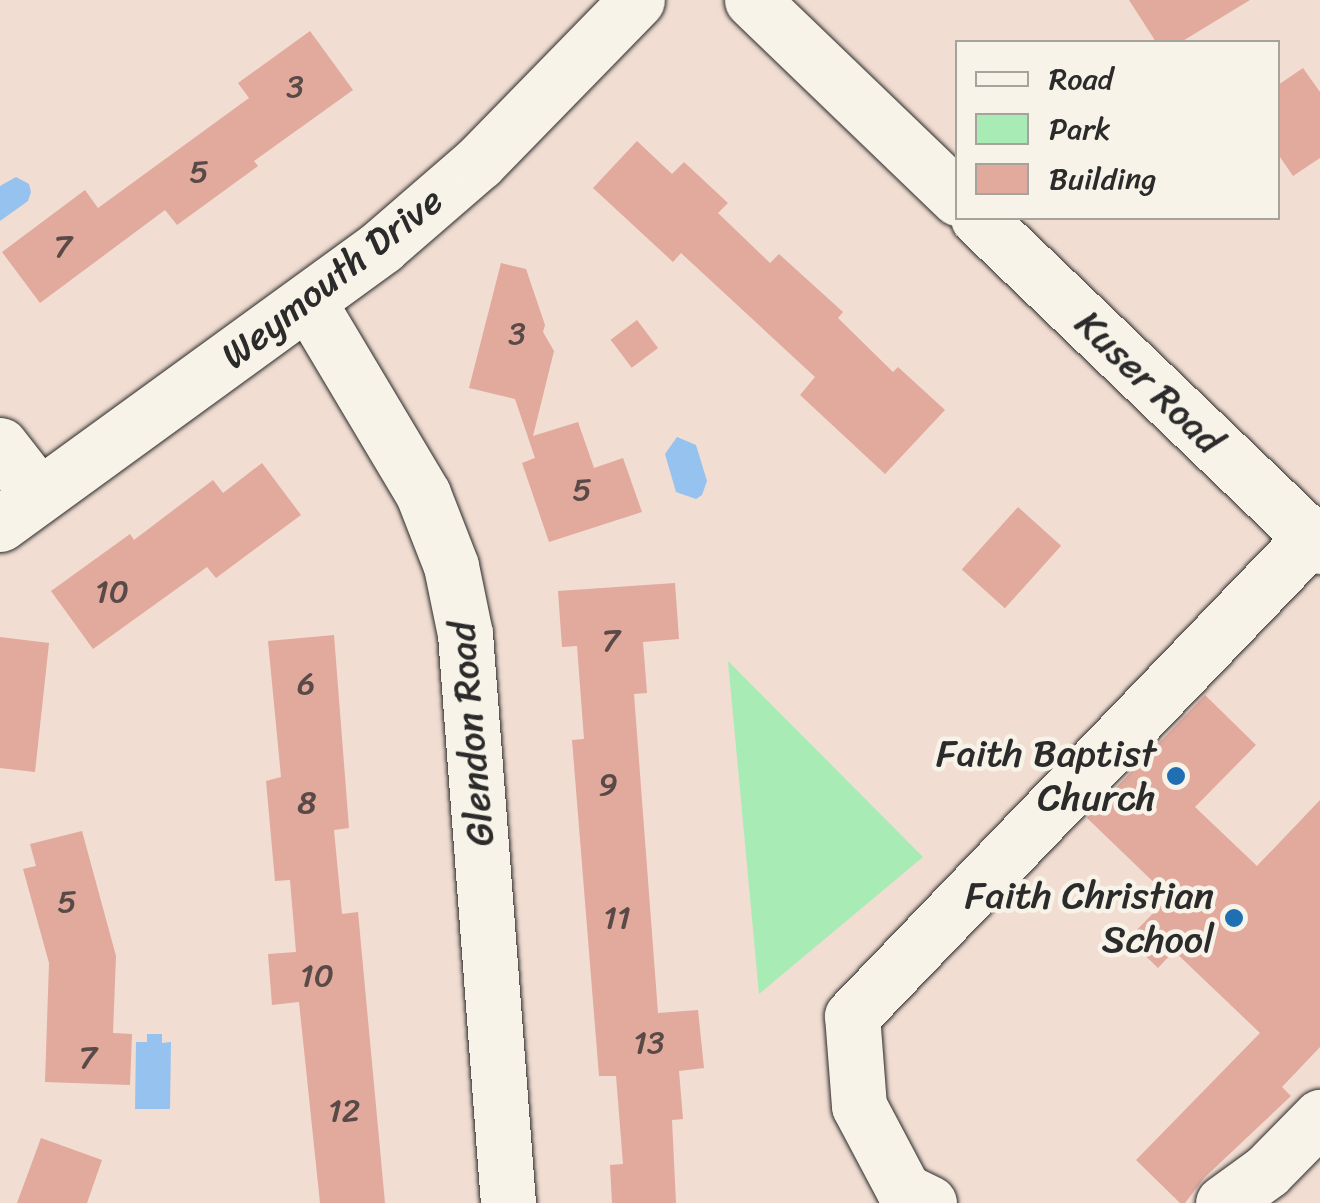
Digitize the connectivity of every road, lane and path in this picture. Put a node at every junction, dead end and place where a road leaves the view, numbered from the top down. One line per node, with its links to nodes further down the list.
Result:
1 (636, 0): 5 (street, Weymouth Drive)
2 (752, 0): 3 (street)
3 (955, 195)
4 (980, 220): 8 (street, Kuser Road)
5 (308, 301): 7 (street, Weymouth Drive); 10 (street, Glendon Road)
6 (0, 445): 7 (street)
7 (20, 510)
8 (1316, 542): 11 (street)
9 (1320, 1117): 12 (street)
10 (508, 1203)
11 (928, 1203)
12 (1223, 1203)

